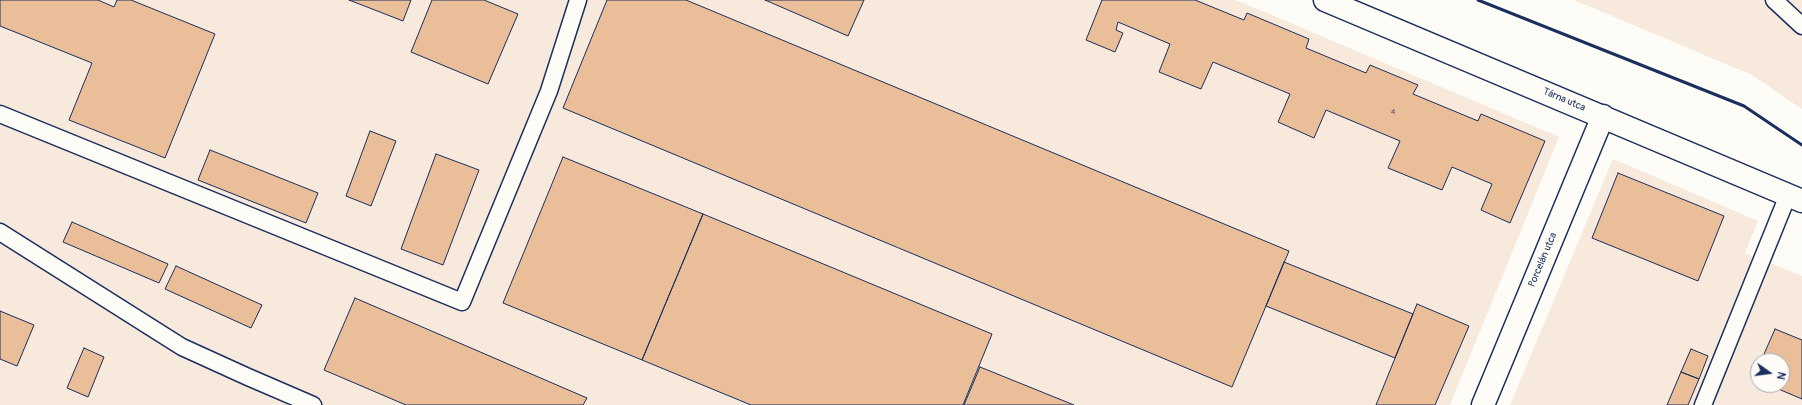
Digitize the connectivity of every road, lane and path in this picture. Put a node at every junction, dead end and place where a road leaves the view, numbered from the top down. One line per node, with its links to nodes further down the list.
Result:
1 (578, 0): 5 (lane)
2 (1325, 0): 6 (street, Tárna utca)
3 (1774, 0): 4 (lane)
4 (1802, 26)
5 (0, 114)
6 (1603, 116): 7 (street, Tárna utca); 10 (street, Porcelán utca)
7 (1795, 198): 11 (lane)
8 (0, 232): 9 (lane)
9 (313, 405)
10 (1483, 405)
11 (1703, 405)

